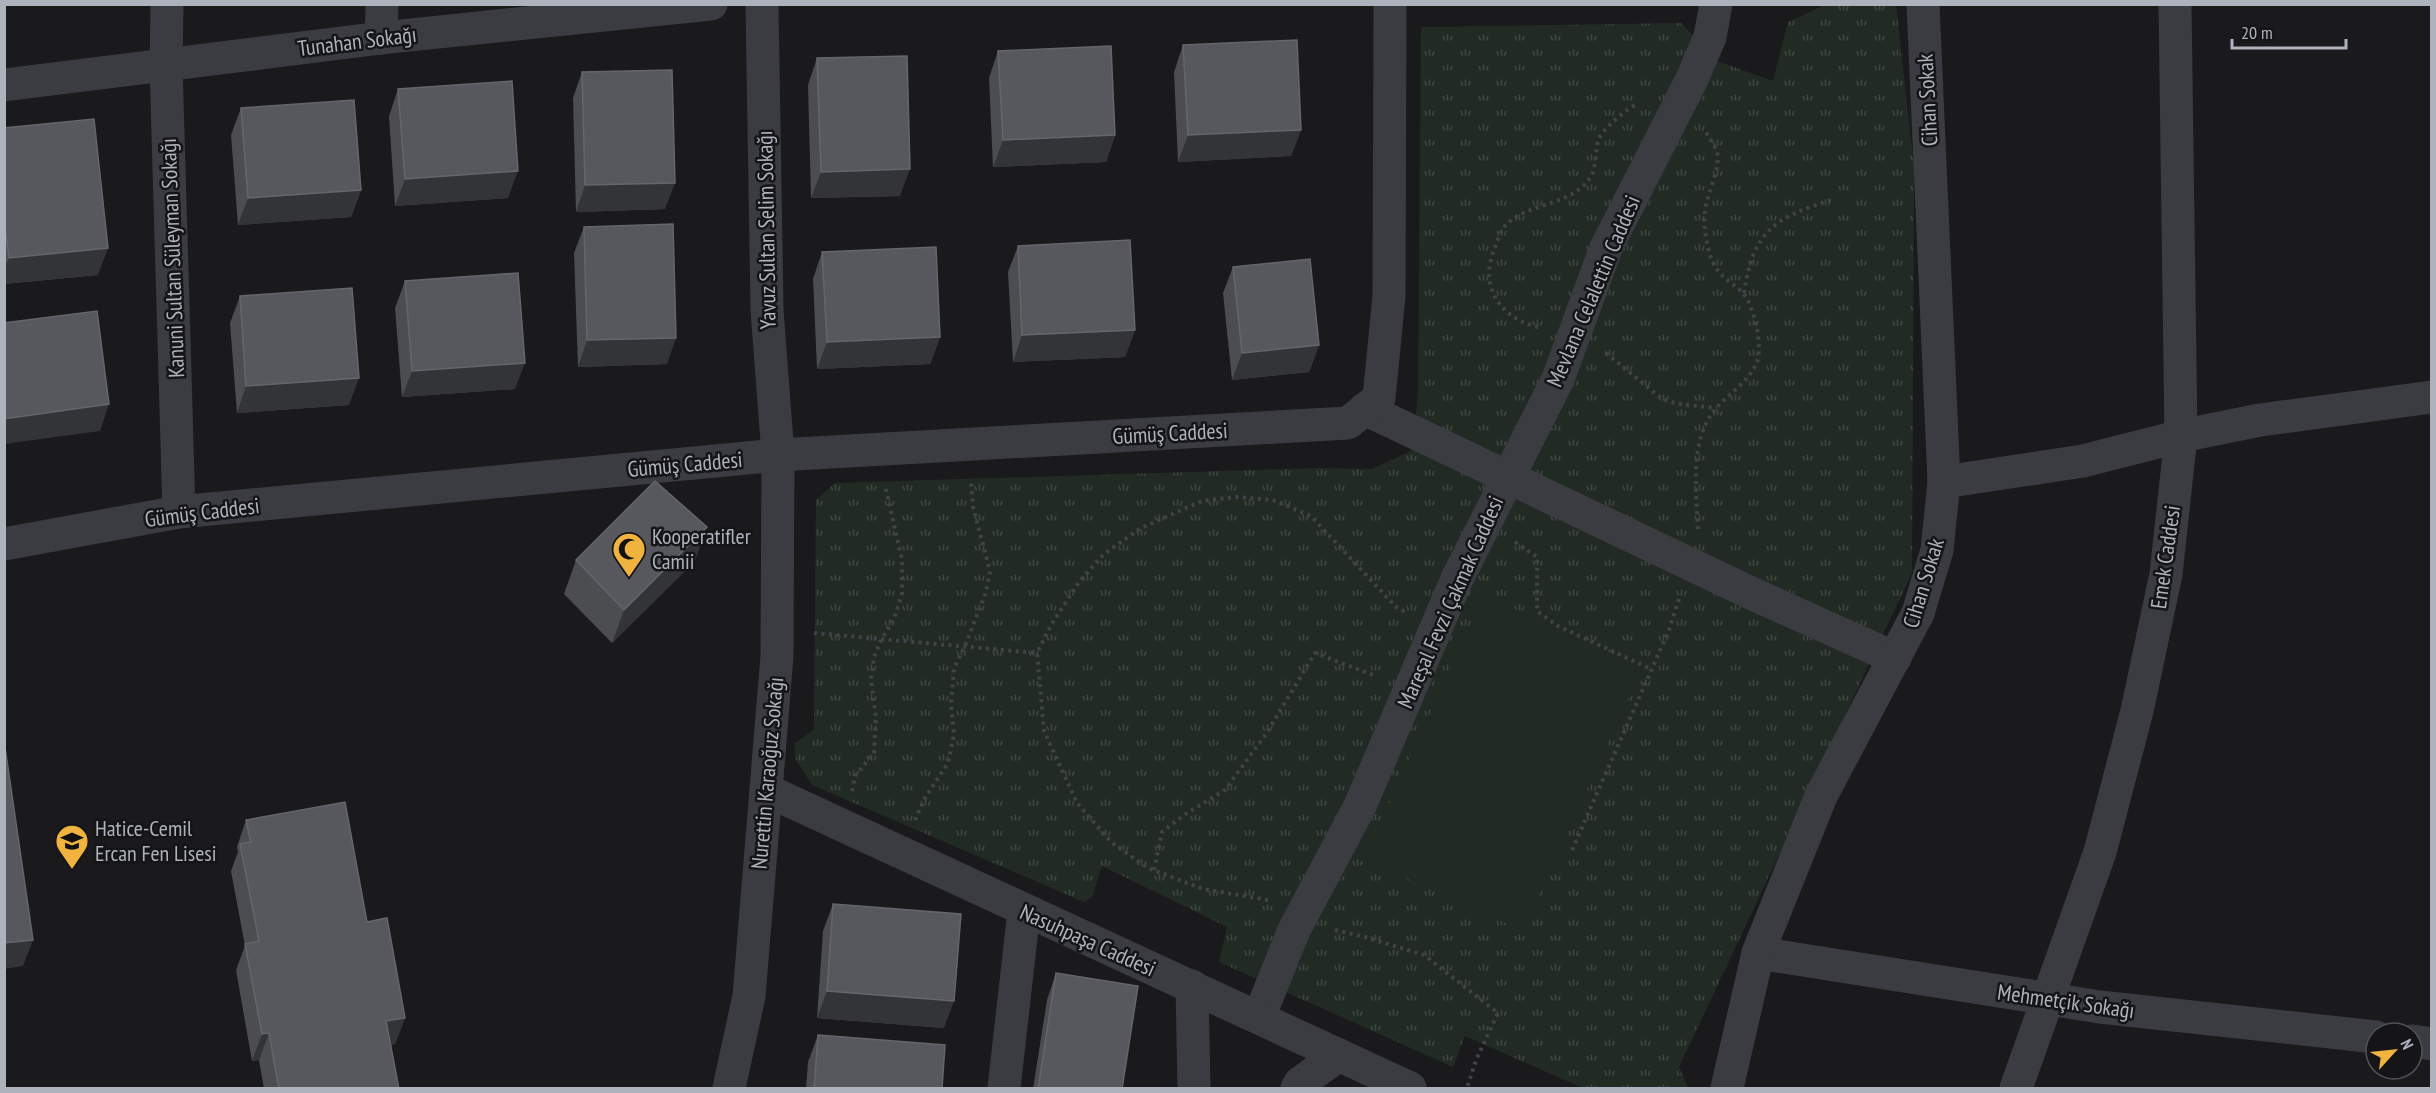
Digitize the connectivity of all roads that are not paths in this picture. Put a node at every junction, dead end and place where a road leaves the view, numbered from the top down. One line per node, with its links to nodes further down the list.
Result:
1 (167, 4): 10 (street, Kanuni Sultan Süleyman Sokağı)
2 (382, 4): 9 (street)
3 (711, 4): 9 (street, Tunahan Sokağı)
4 (762, 4): 15 (street, Yavuz Sultan Selim Sokağı)
5 (1390, 4): 13 (street)
6 (1716, 4): 16 (street, Mevlana Celalettin Caddesi)
7 (1923, 4): 17 (street, Cihan Sokak)
8 (2175, 4): 14 (street, Emek Caddesi)
9 (381, 38): 10 (street, Tunahan Sokağı)
10 (166, 65): 11 (street, Tunahan Sokağı); 18 (street, Kanuni Sultan Süleyman Sokağı)
11 (4, 85)
12 (2432, 397): 14 (street)
13 (1365, 409): 15 (street, Gümüş Caddesi); 16 (street, Mareşal Fevzi Çakmak Caddesi)
14 (2181, 436): 17 (street); 25 (street, Emek Caddesi)
15 (778, 455): 18 (street, Gümüş Caddesi); 21 (street, Nurettin Karaoğuz Sokağı)
16 (1508, 476): 20 (street); 26 (street, Mareşal Fevzi Çakmak Caddesi)
17 (1944, 482): 20 (street, Cihan Sokak)
18 (179, 512): 19 (street, Gümüş Caddesi)
19 (4, 544)
20 (1887, 654): 23 (street, Cihan Sokak)
21 (766, 790): 22 (street, Nasuhpaşa Caddesi); 29 (street, Nurettin Karaoğuz Sokağı)
22 (1024, 911): 24 (street, Nasuhpaşa Caddesi); 30 (street)
23 (1758, 953): 25 (street, Mehmetçik Sokağı); 34 (street, Cihan Sokak)
24 (1192, 986): 26 (street, Nasuhpaşa Caddesi); 31 (street)
25 (2046, 999): 27 (street, Mehmetçik Sokağı); 35 (street, Emek Caddesi)
26 (1259, 1017): 28 (street, Nasuhpaşa Caddesi)
27 (2364, 1037)
28 (1339, 1054): 32 (street); 33 (street, Nasuhpaşa Caddesi)
29 (729, 1089)
30 (1004, 1089)
31 (1194, 1089)
32 (1297, 1089)
33 (1410, 1089)
34 (1727, 1089)
35 (2016, 1089)

